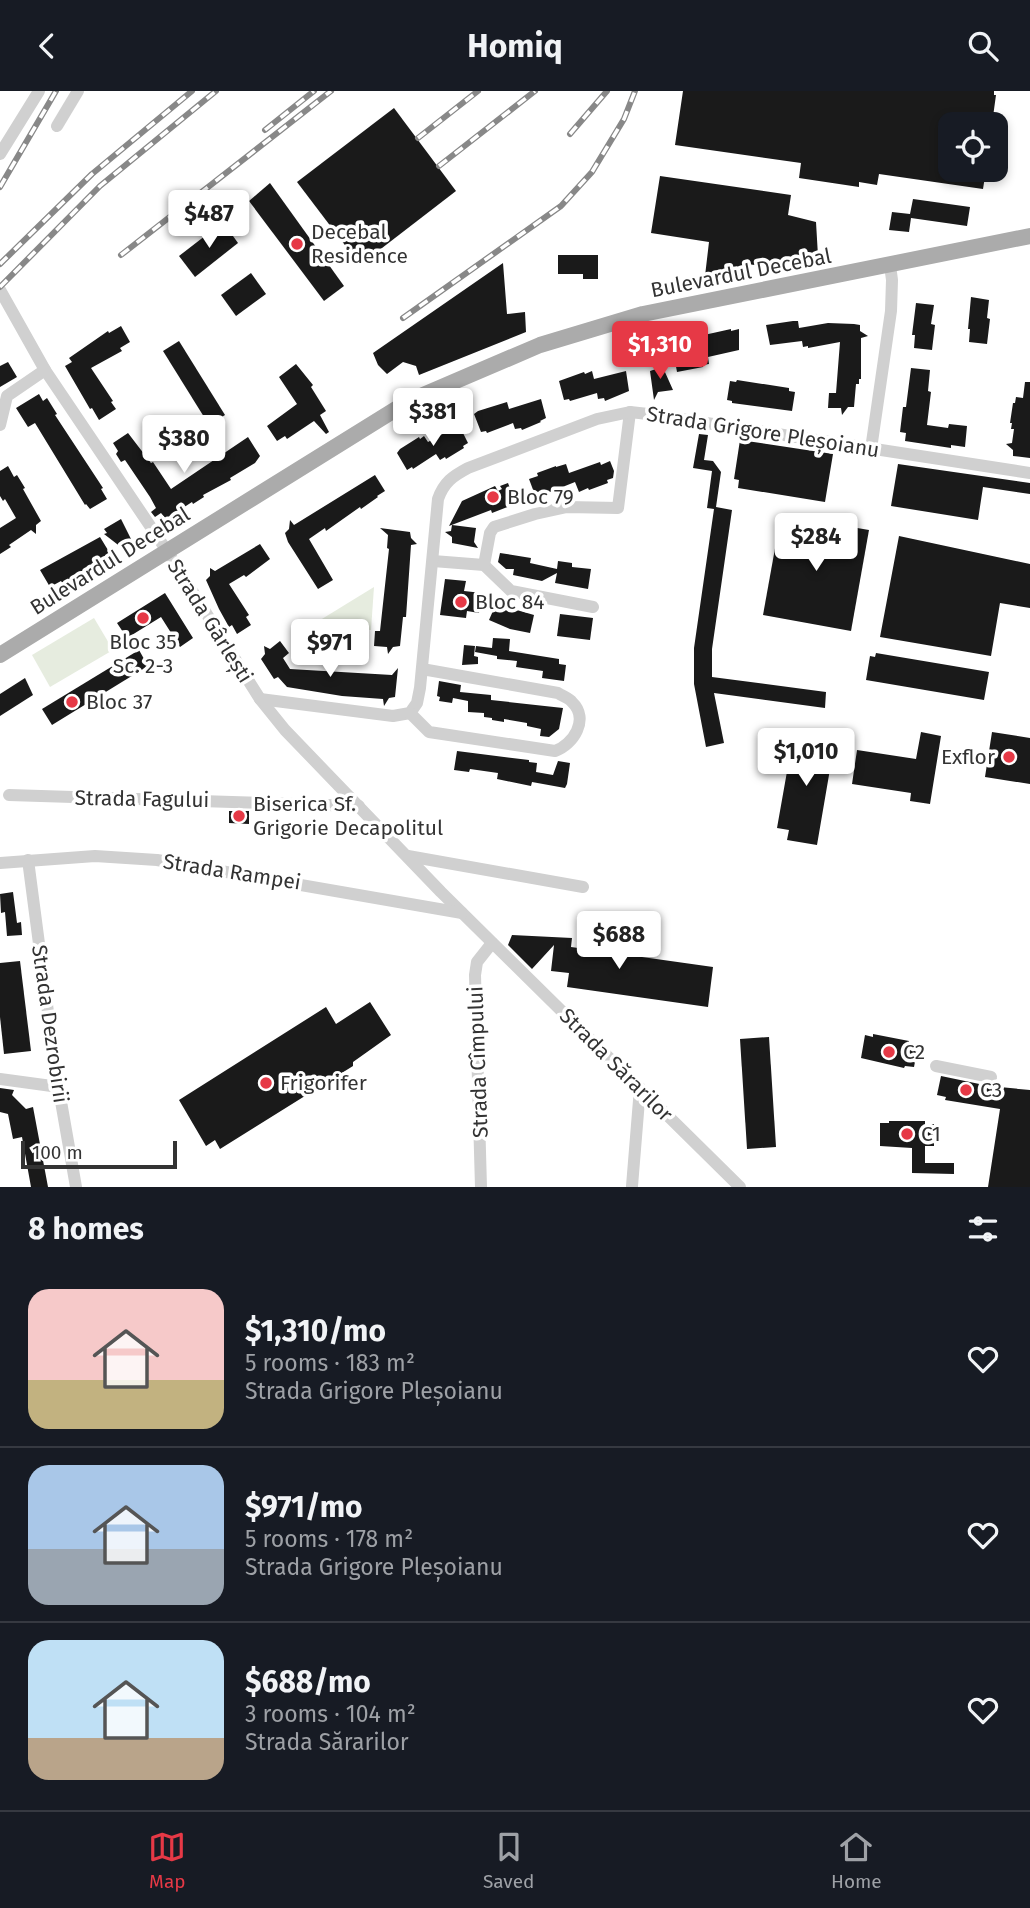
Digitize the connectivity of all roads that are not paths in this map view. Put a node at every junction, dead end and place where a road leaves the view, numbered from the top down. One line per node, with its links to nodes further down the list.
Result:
1 (39, 91): 4 (street)
2 (78, 91): 3 (street)
3 (57, 127)
4 (0, 154)
5 (1030, 236): 6 (main road, Bulevardul Decebal)
6 (890, 265): 11 (street); 13 (main road, Bulevardul Decebal)
7 (0, 290): 8 (street, Strada Gârlești)
8 (45, 370): 10 (street); 13 (street, Strada Gârlești)
9 (630, 412): 11 (street, Strada Grigore Pleșoianu); 14 (street, Strada Grigore Pleșoianu); 15 (street)
10 (0, 425)
11 (871, 449): 12 (street, Strada Grigore Pleșoianu)
12 (1030, 473)
13 (167, 551): 17 (main road, Bulevardul Decebal); 19 (street, Strada Gârlești)
14 (433, 561): 15 (street); 18 (street, Strada Grigore Pleșoianu)
15 (484, 565): 16 (street)
16 (593, 607)
17 (0, 655)
18 (422, 669): 20 (street, Strada Grigore Pleșoianu); 20 (street)
19 (260, 699): 20 (street); 22 (street, Strada Gârlești)
20 (410, 713)
21 (9, 795): 22 (street, Strada Fagului)
22 (359, 806): 23 (street, Strada Gârlești)
23 (408, 856): 26 (street); 27 (street, Strada Gârlești)
24 (28, 860): 25 (street, Strada Rampei); 27 (street, Strada Rampei); 32 (street, Strada Dezrobirii)
25 (0, 863)
26 (583, 887)
27 (462, 913): 28 (street, Strada Gârlești)
28 (492, 943): 33 (street, Strada Sărarilor); 36 (street, Strada Cîmpului)
29 (936, 1066): 30 (street)
30 (991, 1077)
31 (0, 1079): 32 (street)
32 (59, 1087): 35 (street, Strada Dezrobirii)
33 (640, 1088): 34 (street); 37 (street, Strada Sărarilor)
34 (632, 1186)
35 (76, 1187)
36 (481, 1187)
37 (740, 1187)

